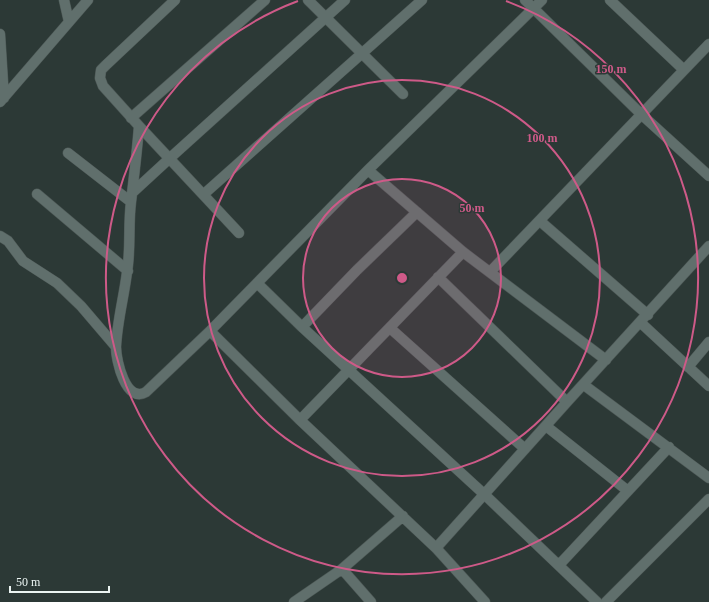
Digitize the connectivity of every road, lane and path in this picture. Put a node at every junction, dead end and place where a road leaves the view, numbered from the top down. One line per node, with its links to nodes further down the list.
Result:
1 (64, 0): 13 (street)
2 (88, 0): 13 (street)
3 (176, 0): 21 (street)
4 (265, 0): 21 (street)
5 (308, 0): 12 (street)
6 (345, 0): 12 (street)
7 (422, 0): 16 (street)
8 (525, 0): 11 (street)
9 (542, 0): 11 (street)
10 (610, 0): 17 (street)
11 (533, 9): 20 (street); 25 (street)
12 (326, 18): 16 (street); 24 (street)
13 (69, 22): 19 (street)
14 (0, 34): 19 (street)
15 (709, 44): 17 (street)
16 (362, 53): 18 (street); 28 (street)
17 (684, 70): 20 (street)
18 (403, 94)
19 (2, 100)
20 (642, 115): 26 (street); 31 (street)
21 (131, 118): 22 (street)
22 (139, 126): 24 (street); 29 (street)
23 (68, 153): 29 (street)
24 (170, 158): 28 (street); 29 (street)
25 (368, 170): 30 (street); 39 (street)
26 (709, 176)
27 (37, 194): 36 (street)
28 (204, 194): 32 (street)
29 (132, 198): 36 (street)
30 (417, 212): 35 (street); 41 (street)
31 (540, 221): 37 (street); 40 (street)
32 (240, 233)
33 (0, 236): 45 (street)
34 (709, 246): 40 (street)
35 (462, 252): 37 (street); 38 (street)
36 (128, 271): 45 (street)
37 (490, 272): 46 (street)
38 (438, 277): 42 (street); 51 (street)
39 (257, 284): 41 (street); 43 (street)
40 (644, 319): 46 (street); 47 (street)
41 (302, 327): 48 (street)
42 (390, 328): 48 (street); 55 (street)
43 (210, 331): 45 (street); 52 (street)
44 (709, 342): 47 (street)
45 (116, 348)
46 (606, 360): 49 (street)
47 (688, 367): 50 (street)
48 (349, 369): 52 (street); 58 (street)
49 (584, 385): 51 (street); 54 (street)
50 (709, 386)
51 (568, 402): 53 (street)
52 (300, 420): 60 (street)
53 (546, 426): 55 (street); 57 (street)
54 (669, 447): 56 (street); 57 (street)
55 (525, 449): 58 (street)
56 (709, 478)
57 (628, 491): 62 (street)
58 (485, 495): 61 (street); 62 (street)
59 (709, 499): 68 (street)
60 (403, 516): 61 (street); 63 (street)
61 (436, 548): 66 (street)
62 (559, 565): 67 (street)
63 (342, 569): 64 (street); 65 (street)
64 (294, 602)
65 (371, 602)
66 (485, 602)
67 (597, 602)
68 (606, 602)

